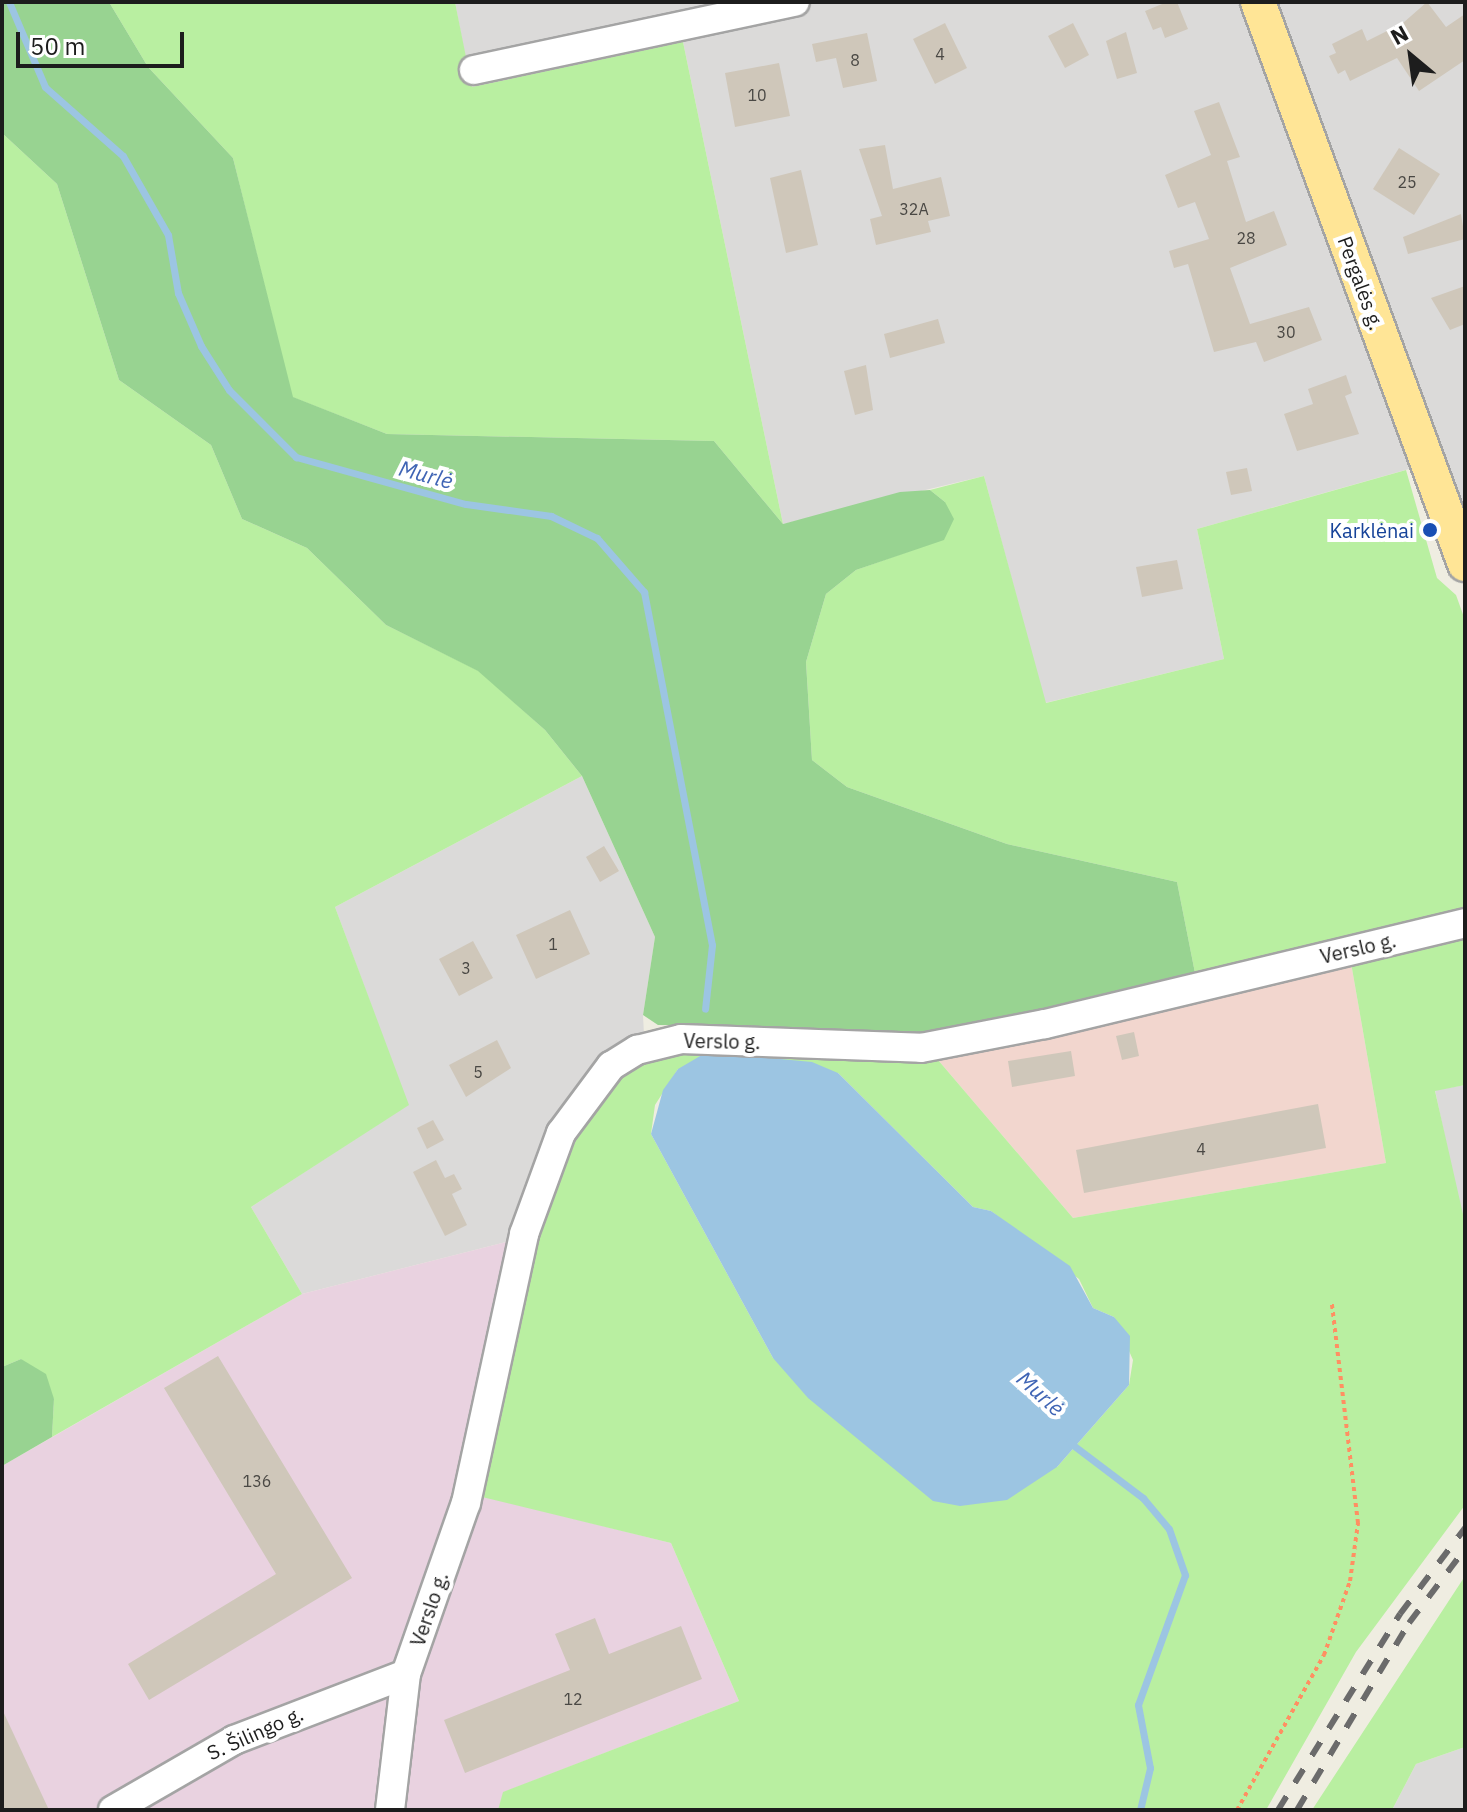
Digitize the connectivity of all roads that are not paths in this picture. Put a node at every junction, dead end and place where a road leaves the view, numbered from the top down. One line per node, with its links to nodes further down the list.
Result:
1 (795, 2): 3 (street)
2 (1258, 2): 4 (main road, Pergalės g.)
3 (474, 70)
4 (1465, 564)
5 (1465, 923): 6 (street, Verslo g.)
6 (406, 1674): 7 (street, S. Šilingo g.); 8 (street, Verslo g.)
7 (113, 1810)
8 (390, 1810)

